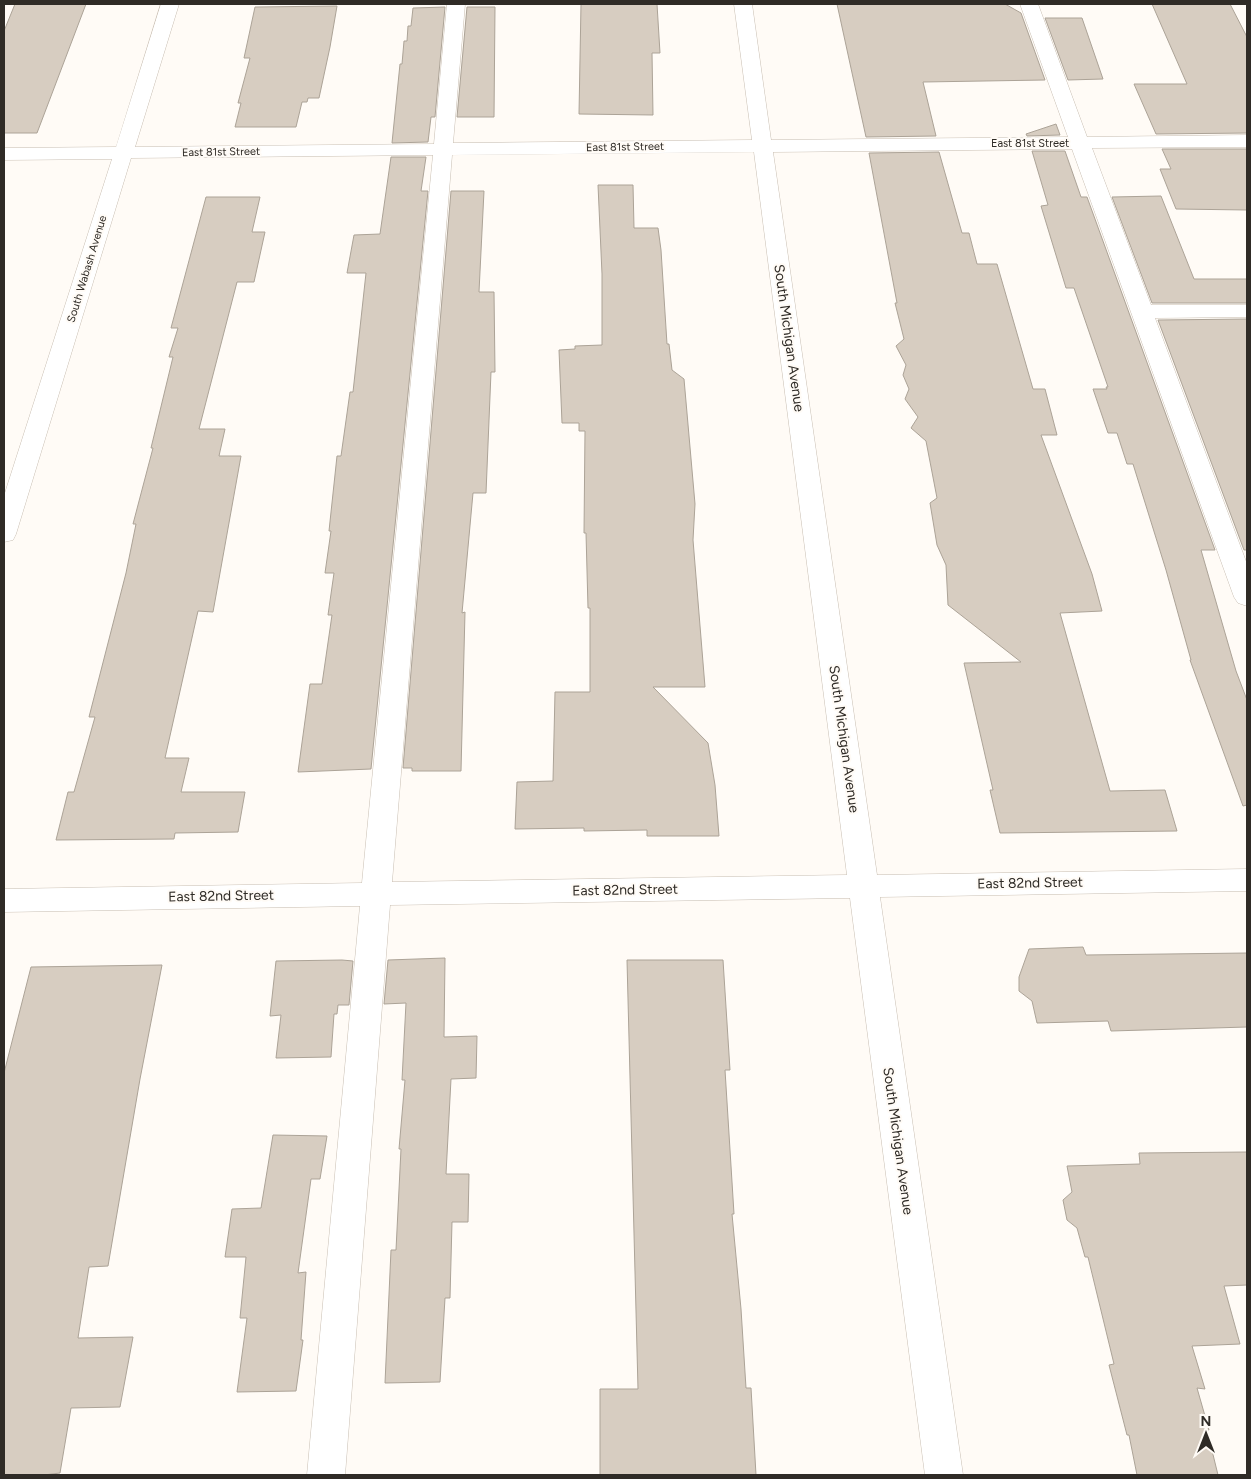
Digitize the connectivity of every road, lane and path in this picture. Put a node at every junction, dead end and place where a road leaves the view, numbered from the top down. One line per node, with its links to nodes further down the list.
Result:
1 (170, 4): 9 (street, South Wabash Avenue)
2 (456, 4): 8 (street)
3 (743, 4): 7 (street, South Michigan Avenue)
4 (1029, 4): 6 (street)
5 (1247, 141): 6 (street, East 81st Street)
6 (1080, 143): 7 (street, East 81st Street); 12 (street)
7 (762, 145): 8 (street, East 81st Street); 16 (street, South Michigan Avenue)
8 (443, 149): 9 (street, East 81st Street); 17 (street)
9 (123, 153): 10 (street, East 81st Street); 13 (street, South Wabash Avenue)
10 (4, 154)
11 (1247, 311): 12 (street)
12 (1143, 312): 14 (street)
13 (4, 534)
14 (1247, 597)
15 (1247, 880): 16 (street, East 82nd Street)
16 (864, 886): 17 (street, East 82nd Street); 20 (street, South Michigan Avenue)
17 (376, 894): 18 (street, East 82nd Street); 19 (street)
18 (4, 900)
19 (326, 1475)
20 (944, 1475)

